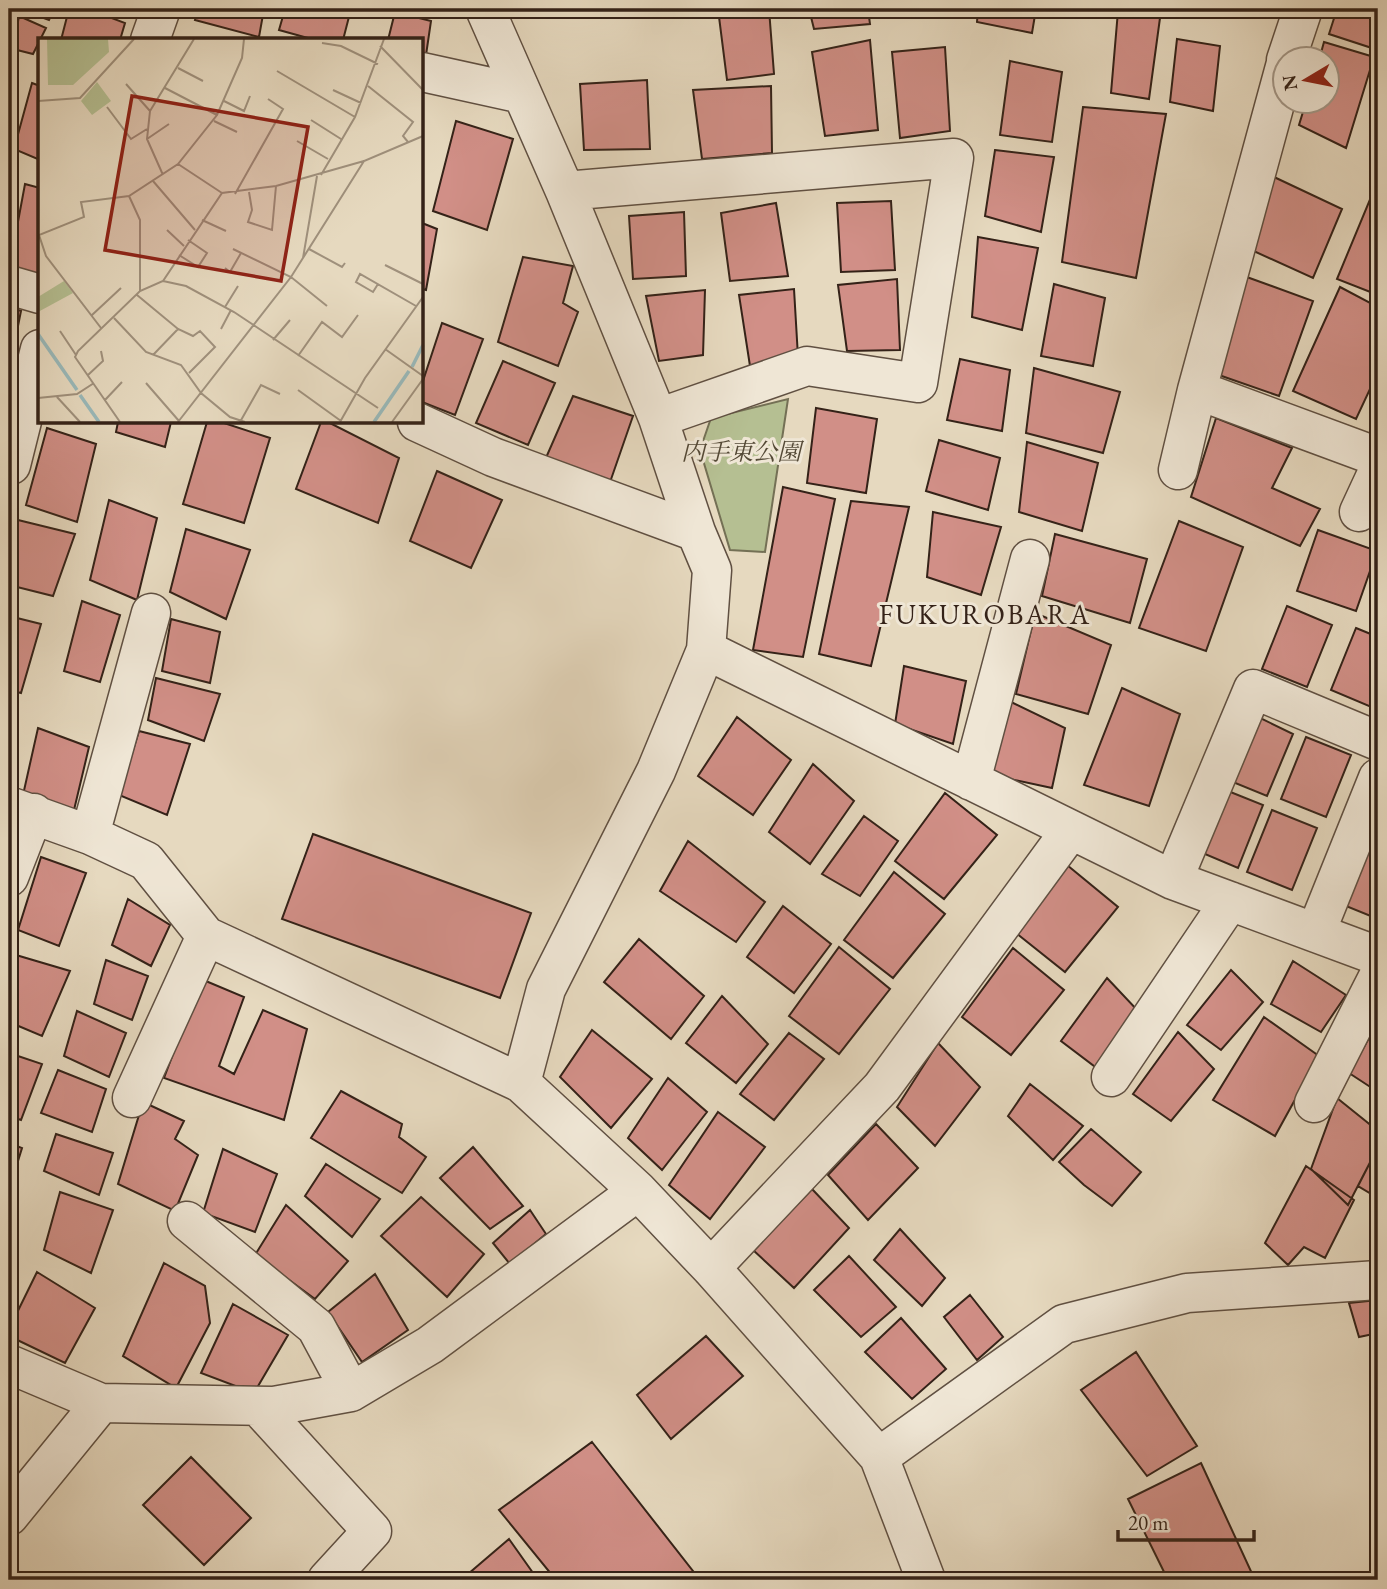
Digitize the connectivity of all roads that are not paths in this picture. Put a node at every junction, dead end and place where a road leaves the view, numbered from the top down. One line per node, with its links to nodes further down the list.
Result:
1 (161, 9): 4 (street)
2 (485, 9): 7 (street)
3 (1303, 9): 5 (street)
4 (151, 38)
5 (1291, 46)
6 (424, 72): 7 (street)
7 (522, 94): 9 (street)
8 (1272, 113): 13 (street)
9 (565, 191): 14 (street); 14 (street)
10 (9, 285): 11 (street)
11 (38, 293)
12 (38, 357): 17 (street)
13 (1197, 390): 16 (street); 18 (street)
14 (658, 418): 21 (street)
15 (421, 424): 21 (street)
16 (1378, 457)
17 (11, 465)
18 (1178, 470)
19 (1378, 471): 20 (street)
20 (1359, 512)
21 (696, 532): 24 (street)
22 (1030, 559): 27 (street)
23 (151, 613): 30 (street)
24 (706, 650): 27 (street); 39 (street)
25 (1378, 741): 32 (street)
26 (1378, 778): 34 (street)
27 (971, 781): 29 (street)
28 (21, 810): 30 (street); 31 (street)
29 (1070, 831): 32 (street); 44 (street)
30 (90, 835): 35 (street)
31 (9, 877)
32 (1173, 880): 33 (street)
33 (1230, 901): 34 (street); 38 (street)
34 (1316, 932): 36 (street)
35 (206, 936): 39 (street); 40 (street)
36 (1378, 957)
37 (1378, 977): 41 (street)
38 (1111, 1077)
39 (521, 1083): 42 (street)
40 (132, 1098)
41 (1314, 1103)
42 (638, 1191): 44 (street); 47 (street)
43 (187, 1221): 47 (street)
44 (711, 1269): 50 (street)
45 (1378, 1280): 50 (street)
46 (9, 1364): 48 (street)
47 (351, 1392): 49 (street)
48 (100, 1403): 49 (street); 51 (street)
49 (258, 1406): 52 (street)
50 (879, 1457): 53 (street)
51 (9, 1516)
52 (327, 1580)
53 (926, 1580)

